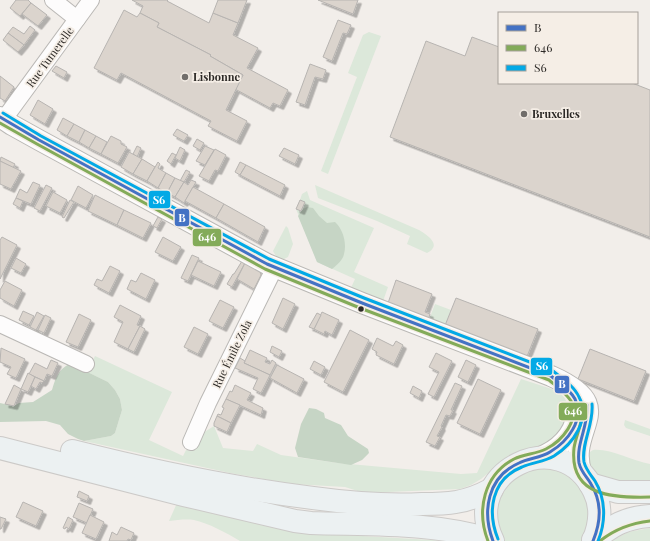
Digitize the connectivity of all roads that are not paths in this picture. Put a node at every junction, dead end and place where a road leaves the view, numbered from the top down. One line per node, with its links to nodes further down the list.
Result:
1 (53, 0): 3 (street, Rue Tumerelle)
2 (91, 0): 3 (street)
3 (77, 19): 4 (street, Rue Tumerelle)
4 (2, 118): 5 (street)
5 (275, 267): 8 (street); 10 (street, Rue Émile Zola)
6 (0, 324): 7 (street)
7 (86, 364)
8 (550, 376): 12 (street); 13 (street)
9 (0, 434): 14 (main road)
10 (191, 442)
11 (0, 448): 17 (main road)
12 (538, 458): 13 (main road); 14 (main road)
13 (586, 479): 15 (main road); 18 (main road)
14 (492, 488): 17 (main road)
15 (650, 492)
16 (650, 516): 18 (main road)
17 (493, 540)
18 (593, 541)

